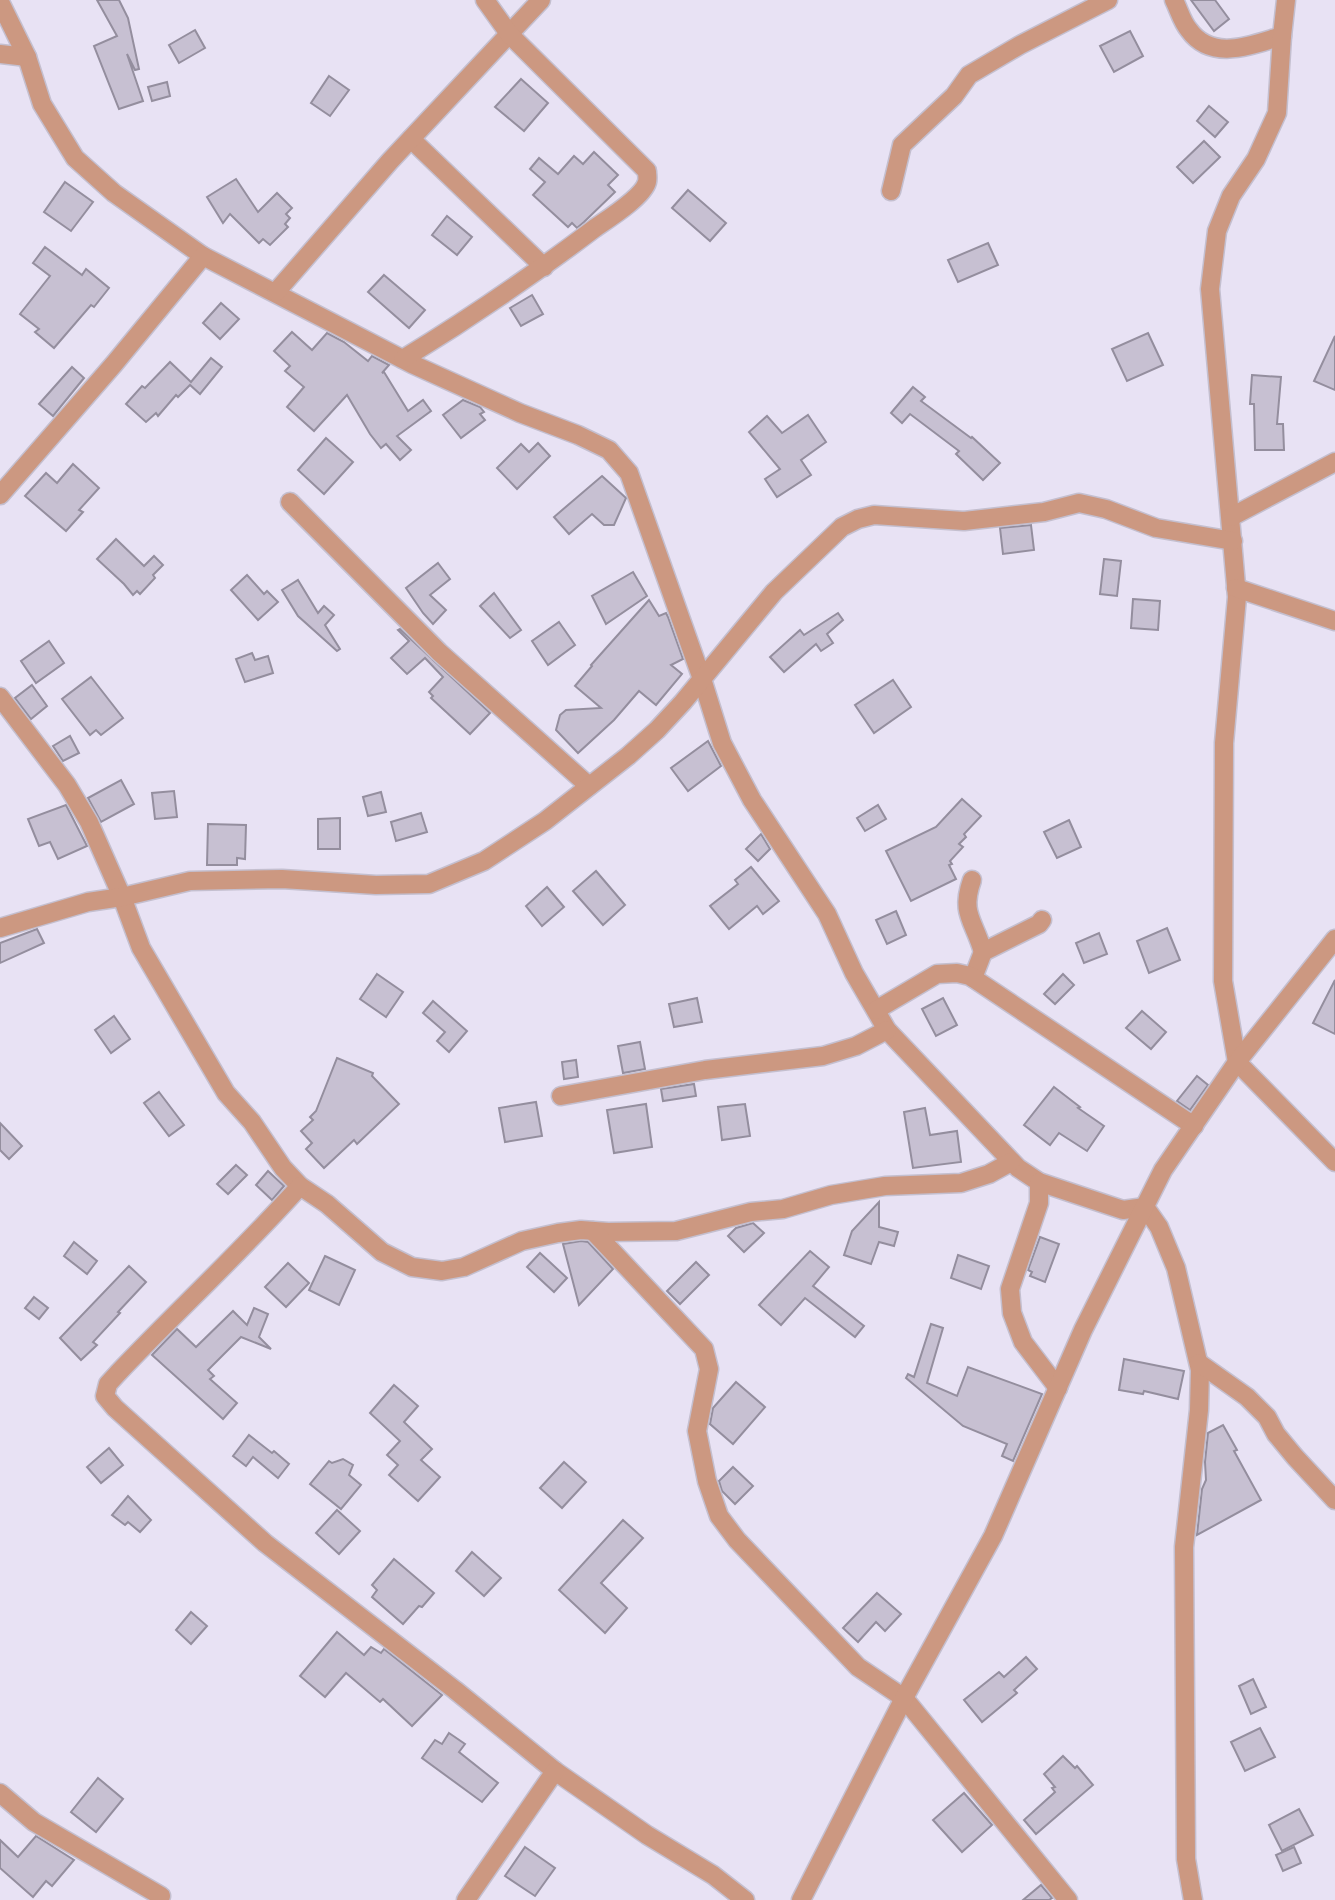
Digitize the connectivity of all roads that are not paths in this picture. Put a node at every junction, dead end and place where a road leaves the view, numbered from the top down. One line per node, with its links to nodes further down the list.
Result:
1 (485, 0): 7 (street)
2 (541, 0): 7 (street)
3 (1108, 0): 12 (street)
4 (1174, 0): 8 (street)
5 (1286, 0): 8 (street)
6 (0, 2): 10 (street)
7 (510, 35): 11 (street); 14 (street)
8 (1282, 36): 20 (street)
9 (0, 54): 10 (street)
10 (27, 57): 13 (street)
11 (411, 139): 14 (street); 15 (street)
12 (891, 191)
13 (203, 256): 15 (street); 18 (street)
14 (544, 267): 16 (street)
15 (276, 292): 16 (street)
16 (403, 359): 24 (street)
17 (1335, 462): 20 (street)
18 (0, 495)
19 (290, 502): 26 (street)
20 (1231, 517): 21 (street)
21 (1233, 541): 22 (street); 24 (street)
22 (1236, 588): 23 (street); 36 (street)
23 (1335, 621)
24 (702, 679): 26 (street); 34 (street)
25 (0, 697): 28 (street)
26 (589, 786): 28 (street)
27 (972, 880): 32 (street)
28 (122, 897): 30 (street); 42 (street)
29 (1042, 920): 32 (street)
30 (0, 928)
31 (1335, 939): 36 (street)
32 (983, 952): 33 (street)
33 (973, 978): 34 (street); 38 (street)
34 (876, 1010): 35 (street)
35 (887, 1030): 37 (street); 39 (street)
36 (1237, 1062): 38 (street); 40 (street)
37 (561, 1096)
38 (1194, 1126): 43 (street)
39 (1011, 1162): 41 (street); 44 (street)
40 (1335, 1162)
41 (1039, 1182): 43 (street); 46 (street)
42 (300, 1186): 44 (street); 49 (street)
43 (1145, 1207): 45 (street); 46 (street)
44 (593, 1231): 48 (street)
45 (1199, 1363): 47 (street); 56 (street)
46 (1058, 1388): 48 (street)
47 (1335, 1500)
48 (904, 1698): 54 (street); 55 (street)
49 (555, 1771): 52 (street); 53 (street)
50 (0, 1793): 51 (street)
51 (161, 1896)
52 (466, 1900)
53 (745, 1900)
54 (802, 1900)
55 (1068, 1900)
56 (1193, 1900)

